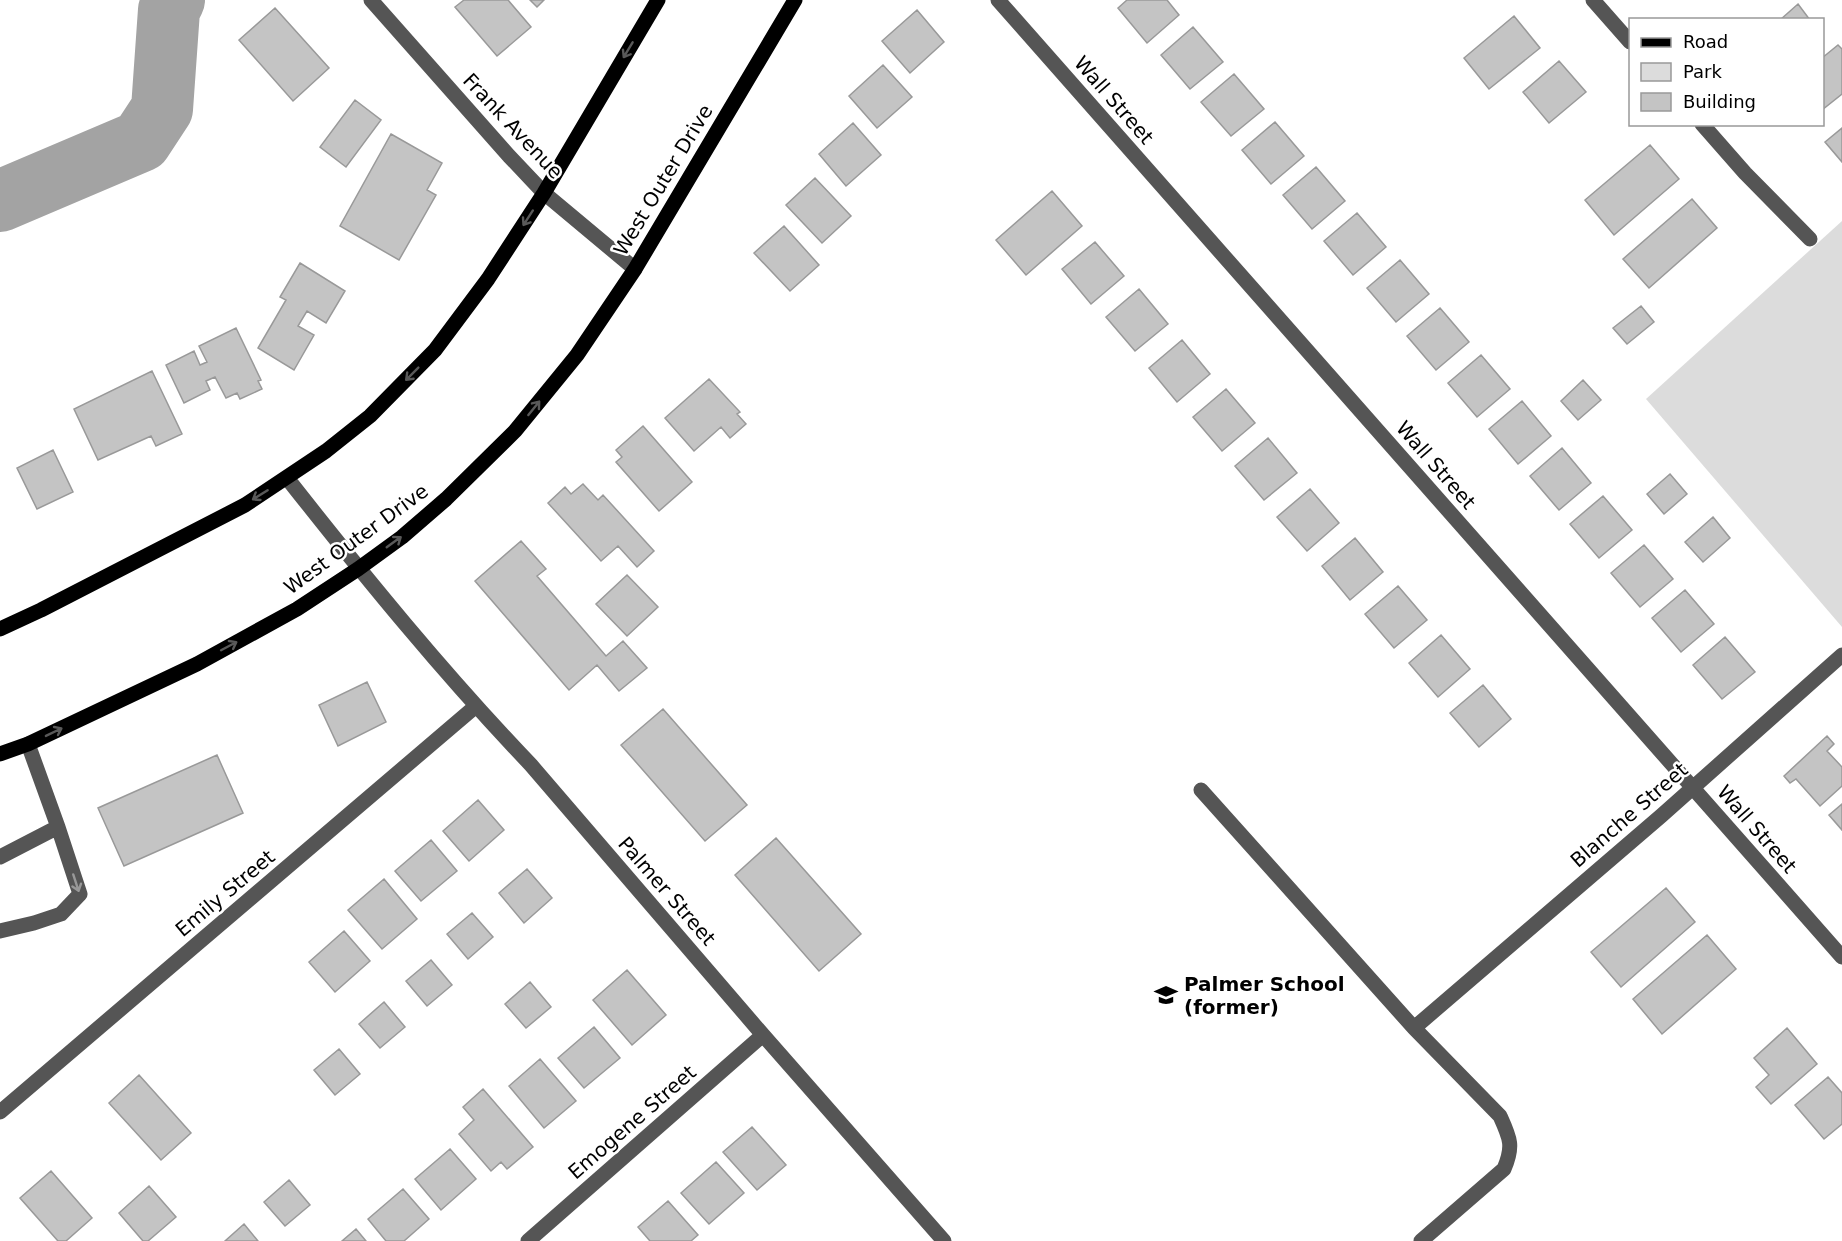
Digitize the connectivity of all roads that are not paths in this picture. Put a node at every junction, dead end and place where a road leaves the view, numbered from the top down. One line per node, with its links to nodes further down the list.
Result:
1 (371, 0): 8 (street, Frank Avenue)
2 (658, 0): 8 (main road, one-way to 8)
3 (795, 0): 10 (main road, West Outer Drive)
4 (998, 0): 18 (street, Wall Street)
5 (1593, 0): 6 (street)
6 (1629, 41)
7 (1704, 126): 9 (street)
8 (544, 193): 10 (street, Frank Avenue); 11 (main road, one-way to 11)
9 (1810, 239)
10 (635, 269): 12 (main road, West Outer Drive, one-way to 10)
11 (287, 478): 12 (street, Palmer Street); 13 (main road, one-way to 13)
12 (358, 569): 15 (street, Palmer Street); 16 (main road, West Outer Drive, one-way to 12)
13 (0, 629)
14 (1842, 655): 18 (street, Blanche Street)
15 (476, 706): 25 (street, Palmer Street); 26 (street, Emily Street)
16 (28, 744): 17 (main road, West Outer Drive); 20 (street)
17 (0, 754)
18 (1692, 788): 23 (street, Wall Street); 24 (street, Blanche Street)
19 (1202, 790): 24 (street)
20 (57, 827): 21 (street); 22 (street, one-way to 22)
21 (0, 857)
22 (0, 931)
23 (1842, 957)
24 (1414, 1028): 29 (street)
25 (763, 1035): 27 (street, Emogene Street); 28 (street, Palmer Street)
26 (0, 1112)
27 (528, 1241)
28 (944, 1241)
29 (1422, 1241)

